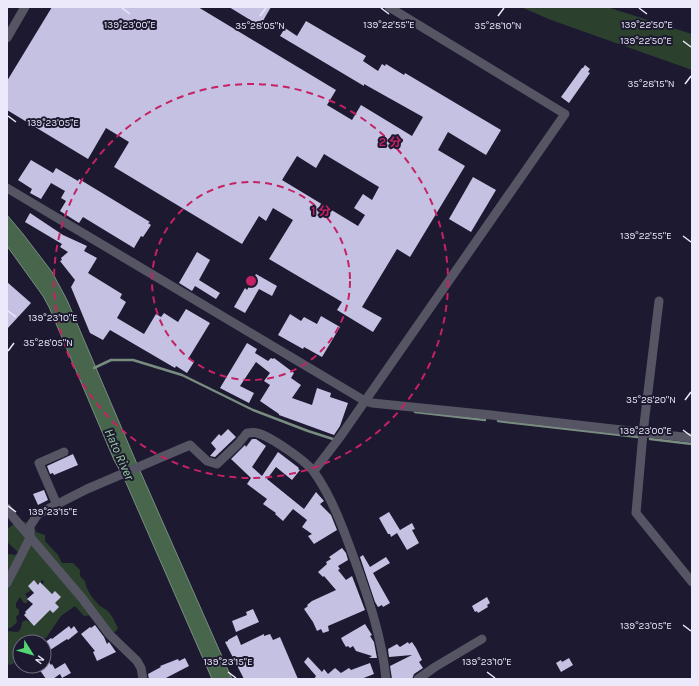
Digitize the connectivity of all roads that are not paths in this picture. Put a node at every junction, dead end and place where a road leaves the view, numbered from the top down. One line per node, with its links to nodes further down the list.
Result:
1 (25, 7): 3 (street)
2 (389, 7): 6 (street)
3 (7, 38)
4 (7, 188): 6 (street)
5 (659, 301): 7 (street)
6 (365, 401): 7 (street); 10 (street)
7 (643, 433): 8 (street); 14 (street)
8 (692, 438)
9 (64, 452): 11 (street)
10 (314, 472): 11 (street); 18 (street)
11 (57, 505): 13 (street)
12 (7, 508): 13 (street)
13 (30, 538): 15 (street); 17 (street)
14 (692, 582)
15 (7, 583)
16 (482, 639): 19 (street)
17 (143, 679)
18 (386, 679)
19 (418, 679)

